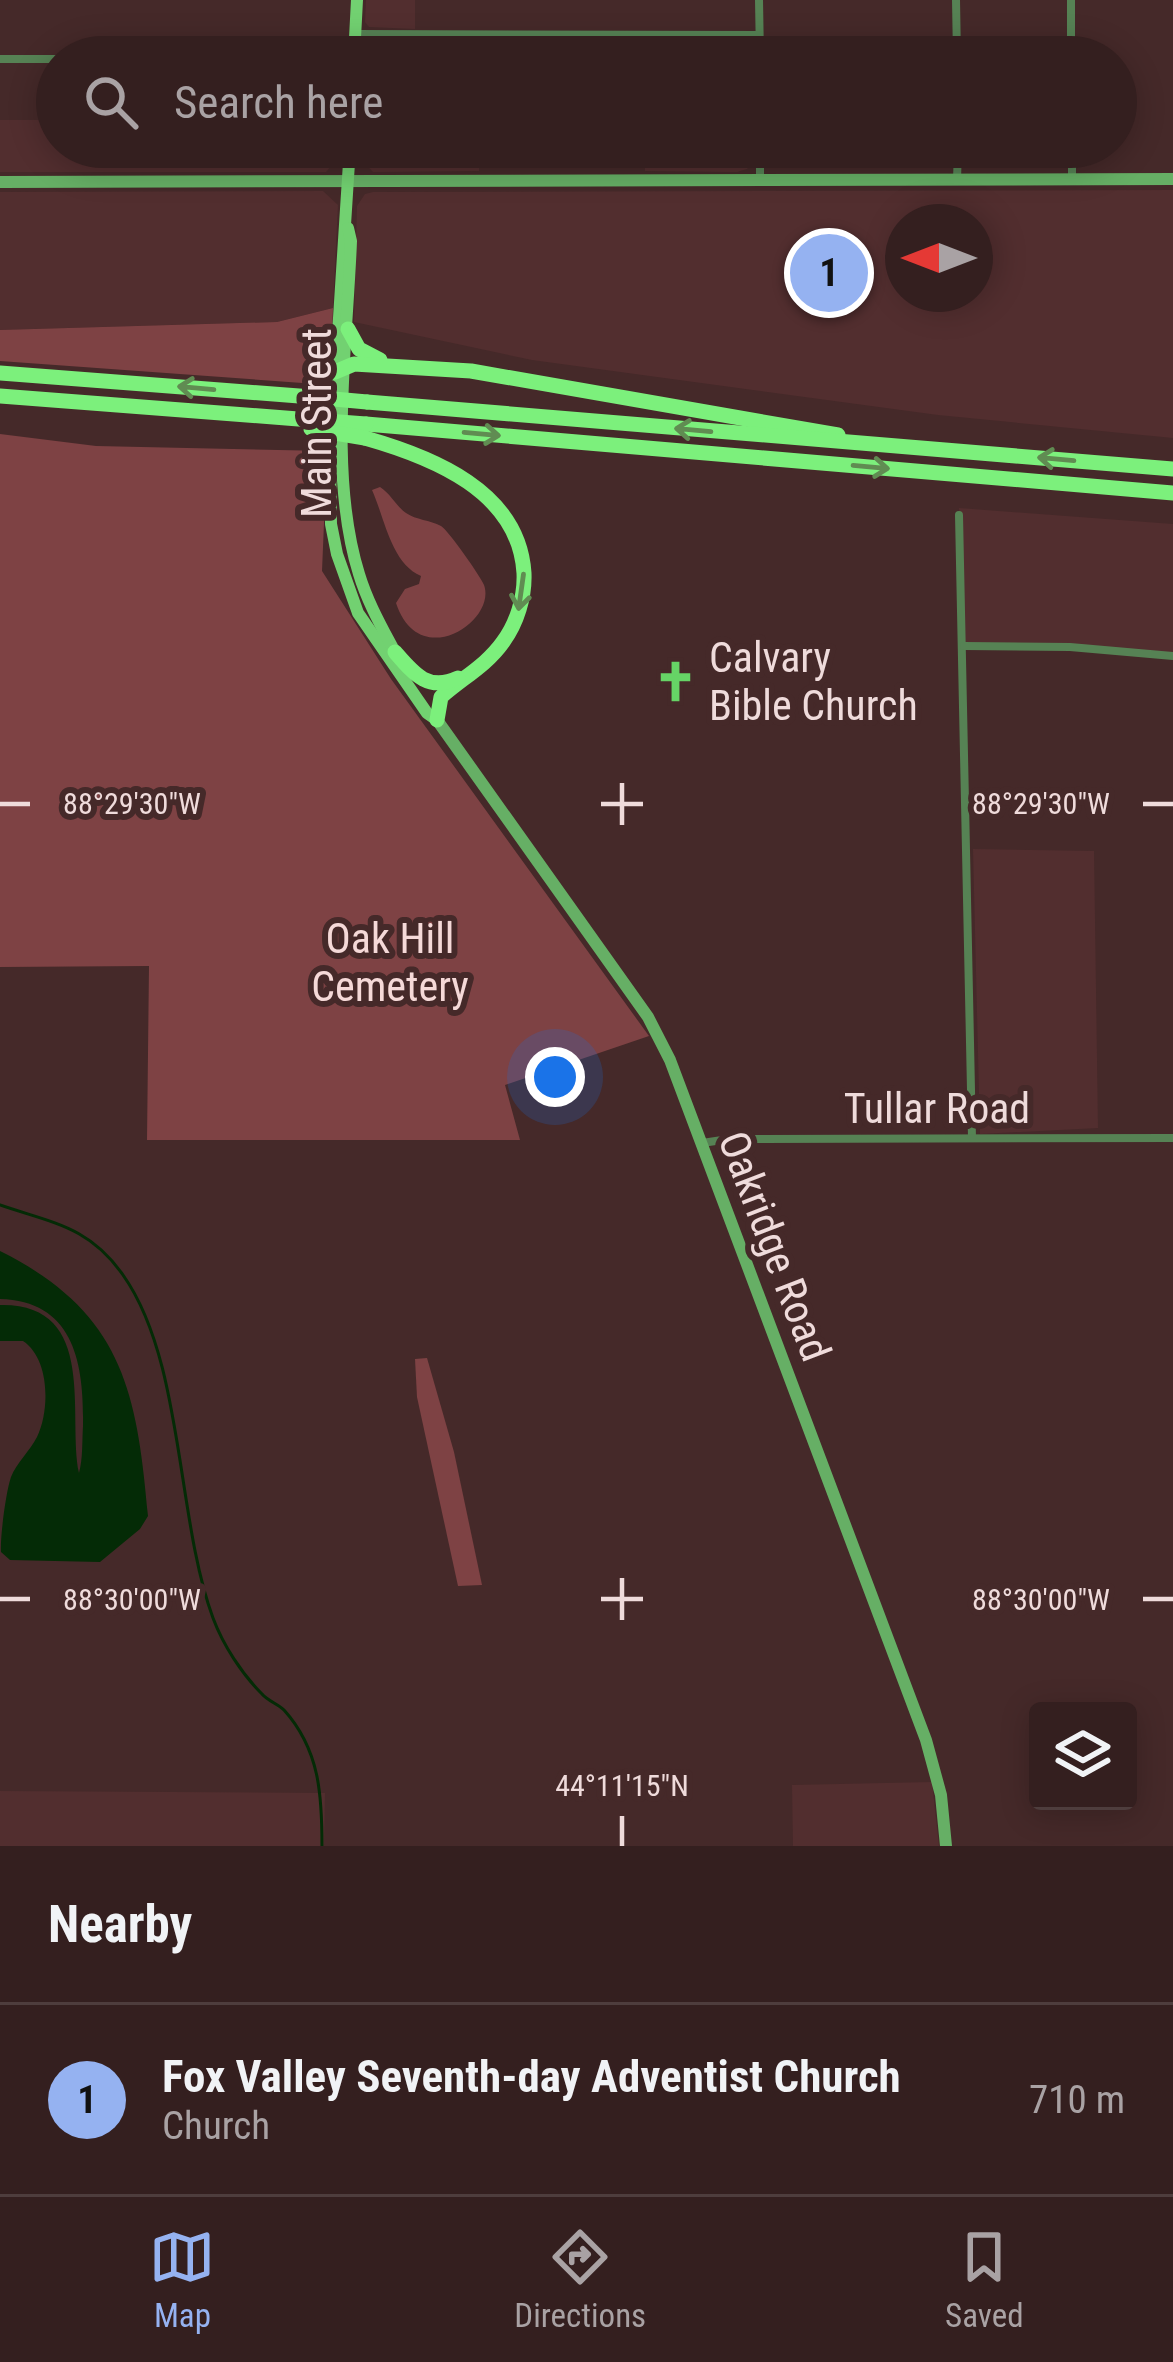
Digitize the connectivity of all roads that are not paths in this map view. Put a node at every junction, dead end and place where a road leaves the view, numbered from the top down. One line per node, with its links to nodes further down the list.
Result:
1 (356, 0): 5 (main road)
2 (759, 0): 6 (street)
3 (956, 0): 7 (street)
4 (1071, 0): 8 (street)
5 (355, 34): 6 (street)
6 (759, 35)
7 (957, 36)
8 (1071, 36)
9 (0, 59): 10 (street)
10 (36, 59)
11 (349, 168): 20 (main road, Main Street)
12 (760, 168): 18 (street)
13 (957, 168): 17 (street)
14 (1072, 168): 15 (street)
15 (1072, 179): 16 (street); 17 (street)
16 (1173, 179)
17 (957, 180): 18 (street)
18 (760, 181): 20 (street)
19 (0, 182): 20 (street)
20 (348, 182): 21 (main road, Main Street)
21 (347, 221): 22 (main road, Main Street); 23 (main road, Main Street)
22 (348, 329): 23 (main road, Main Street); 24 (highway)
23 (340, 369): 24 (highway); 33 (main road, Main Street); 36 (main road, Main Street)
24 (471, 371): 28 (highway)
25 (0, 373): 28 (highway, one-way to 25, bridge)
26 (0, 396): 27 (highway, bridge)
27 (366, 431): 30 (highway, one-way to 30); 35 (highway, one-way to 35)
28 (851, 441): 29 (highway, one-way to 28)
29 (1173, 469)
30 (1173, 493)
31 (959, 515): 32 (street)
32 (964, 646): 34 (street); 37 (street)
33 (395, 652): 35 (highway); 36 (main road, Main Street)
34 (1173, 656)
35 (491, 657): 36 (highway)
36 (437, 720): 39 (street, Oakridge Road)
37 (971, 1138): 38 (street, Tullar Road); 39 (street, Tullar Road)
38 (1173, 1138)
39 (701, 1143): 40 (street, Oakridge Road)
40 (946, 1846)

